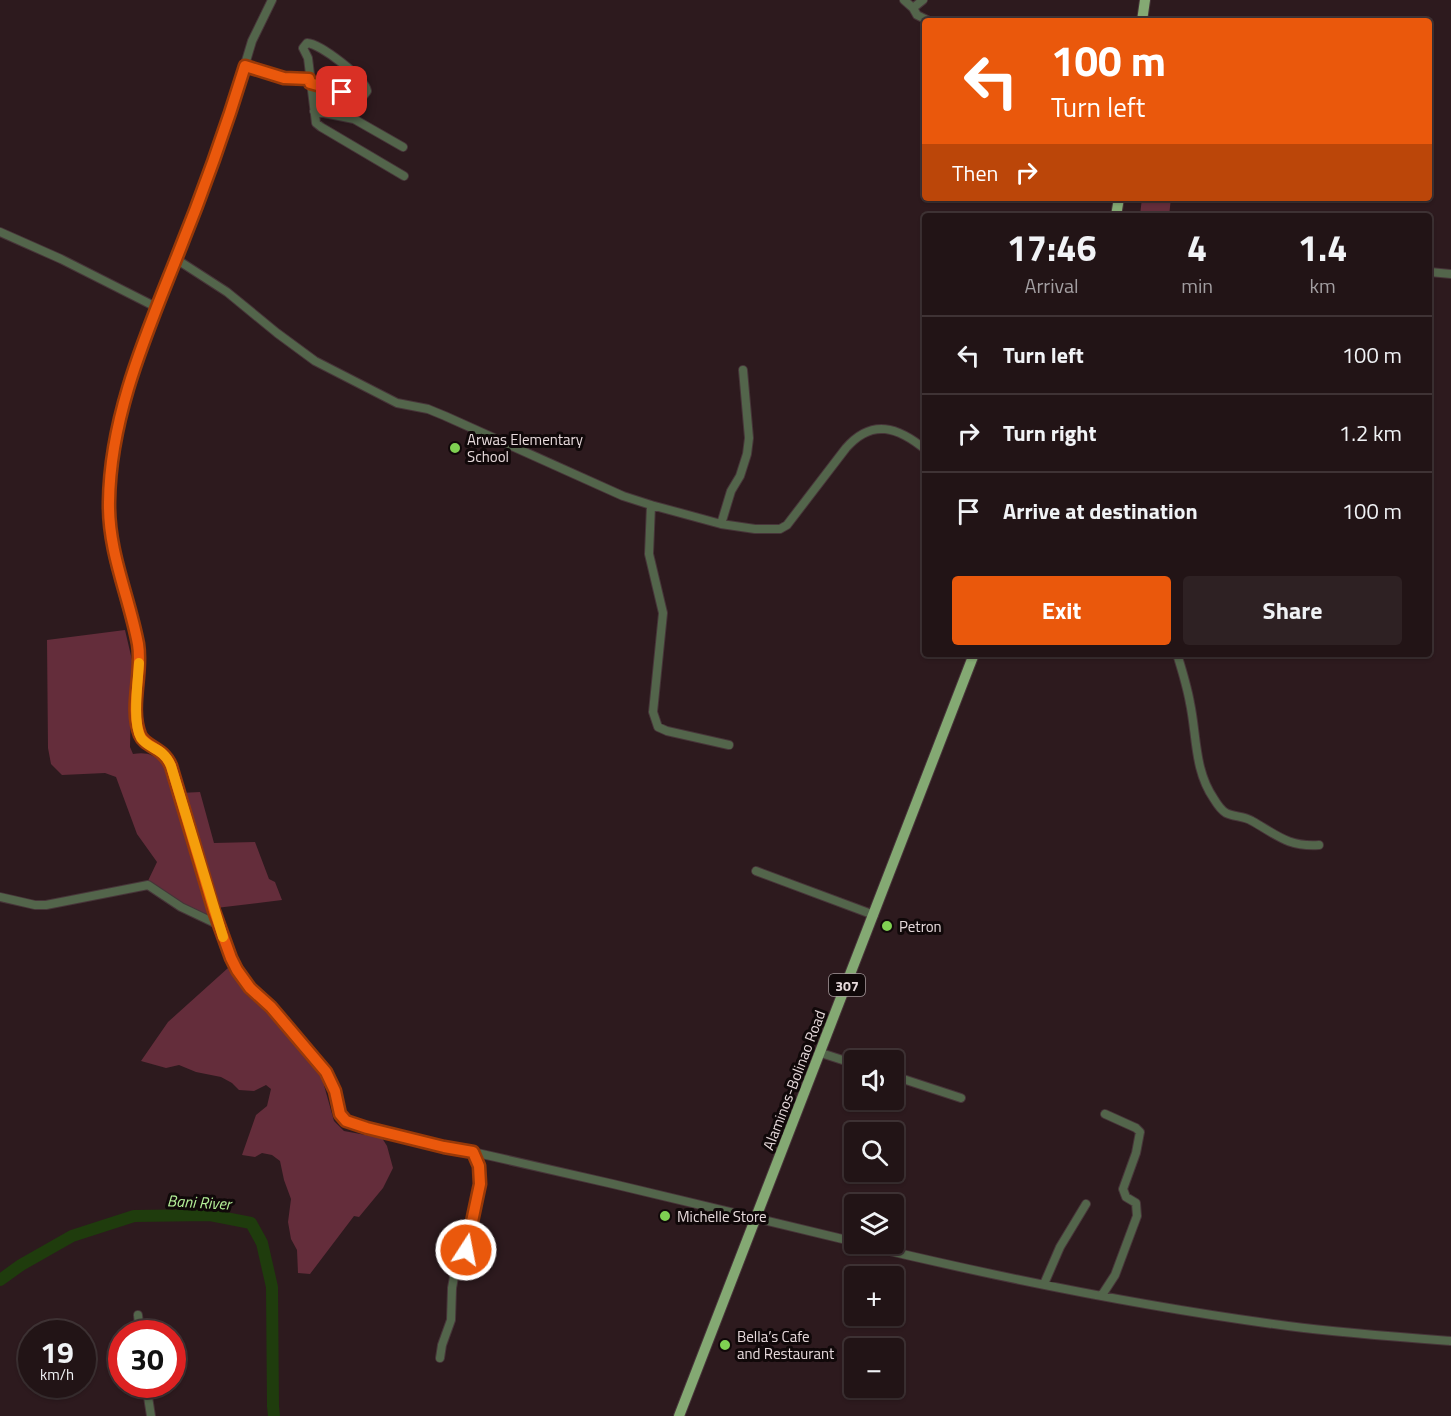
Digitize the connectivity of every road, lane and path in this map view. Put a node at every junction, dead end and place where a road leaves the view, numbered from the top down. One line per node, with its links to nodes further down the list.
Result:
1 (272, 0): 8 (street)
2 (904, 0): 5 (street)
3 (923, 0): 5 (street)
4 (1144, 0): 7 (main road)
5 (912, 8): 6 (street)
6 (923, 18)
7 (1142, 18)
8 (245, 66): 9 (street); 14 (street)
9 (310, 81): 9 (street); 10 (street)
10 (314, 111): 11 (street); 12 (street)
11 (403, 147)
12 (404, 176)
13 (0, 232): 17 (street)
14 (176, 259): 17 (street); 20 (street)
15 (1432, 272): 16 (street)
16 (1451, 274)
17 (156, 307): 29 (street)
18 (743, 370): 21 (street)
19 (922, 447): 21 (street)
20 (651, 505): 21 (street); 24 (street)
21 (721, 524)
22 (973, 657): 28 (main road, Alaminos-Bolinao Road / 307)
23 (1178, 657): 25 (street)
24 (729, 745)
25 (1319, 845)
26 (756, 871): 28 (street)
27 (0, 897): 29 (street)
28 (874, 915): 30 (main road, Alaminos-Bolinao Road / 307)
29 (219, 924): 35 (street)
30 (820, 1053): 31 (street); 37 (main road, Alaminos-Bolinao Road / 307)
31 (844, 1061)
32 (904, 1079): 33 (street)
33 (961, 1098)
34 (1105, 1114): 41 (street)
35 (473, 1152): 37 (street); 45 (street)
36 (1086, 1204): 40 (street)
37 (755, 1218): 38 (street); 48 (main road, Alaminos-Bolinao Road / 307)
38 (844, 1239)
39 (902, 1254): 40 (street)
40 (1044, 1284): 41 (street)
41 (1102, 1295): 44 (street)
42 (138, 1315): 43 (street)
43 (139, 1320)
44 (1451, 1341)
45 (440, 1358)
46 (148, 1398): 47 (street)
47 (151, 1416)
48 (679, 1416)

